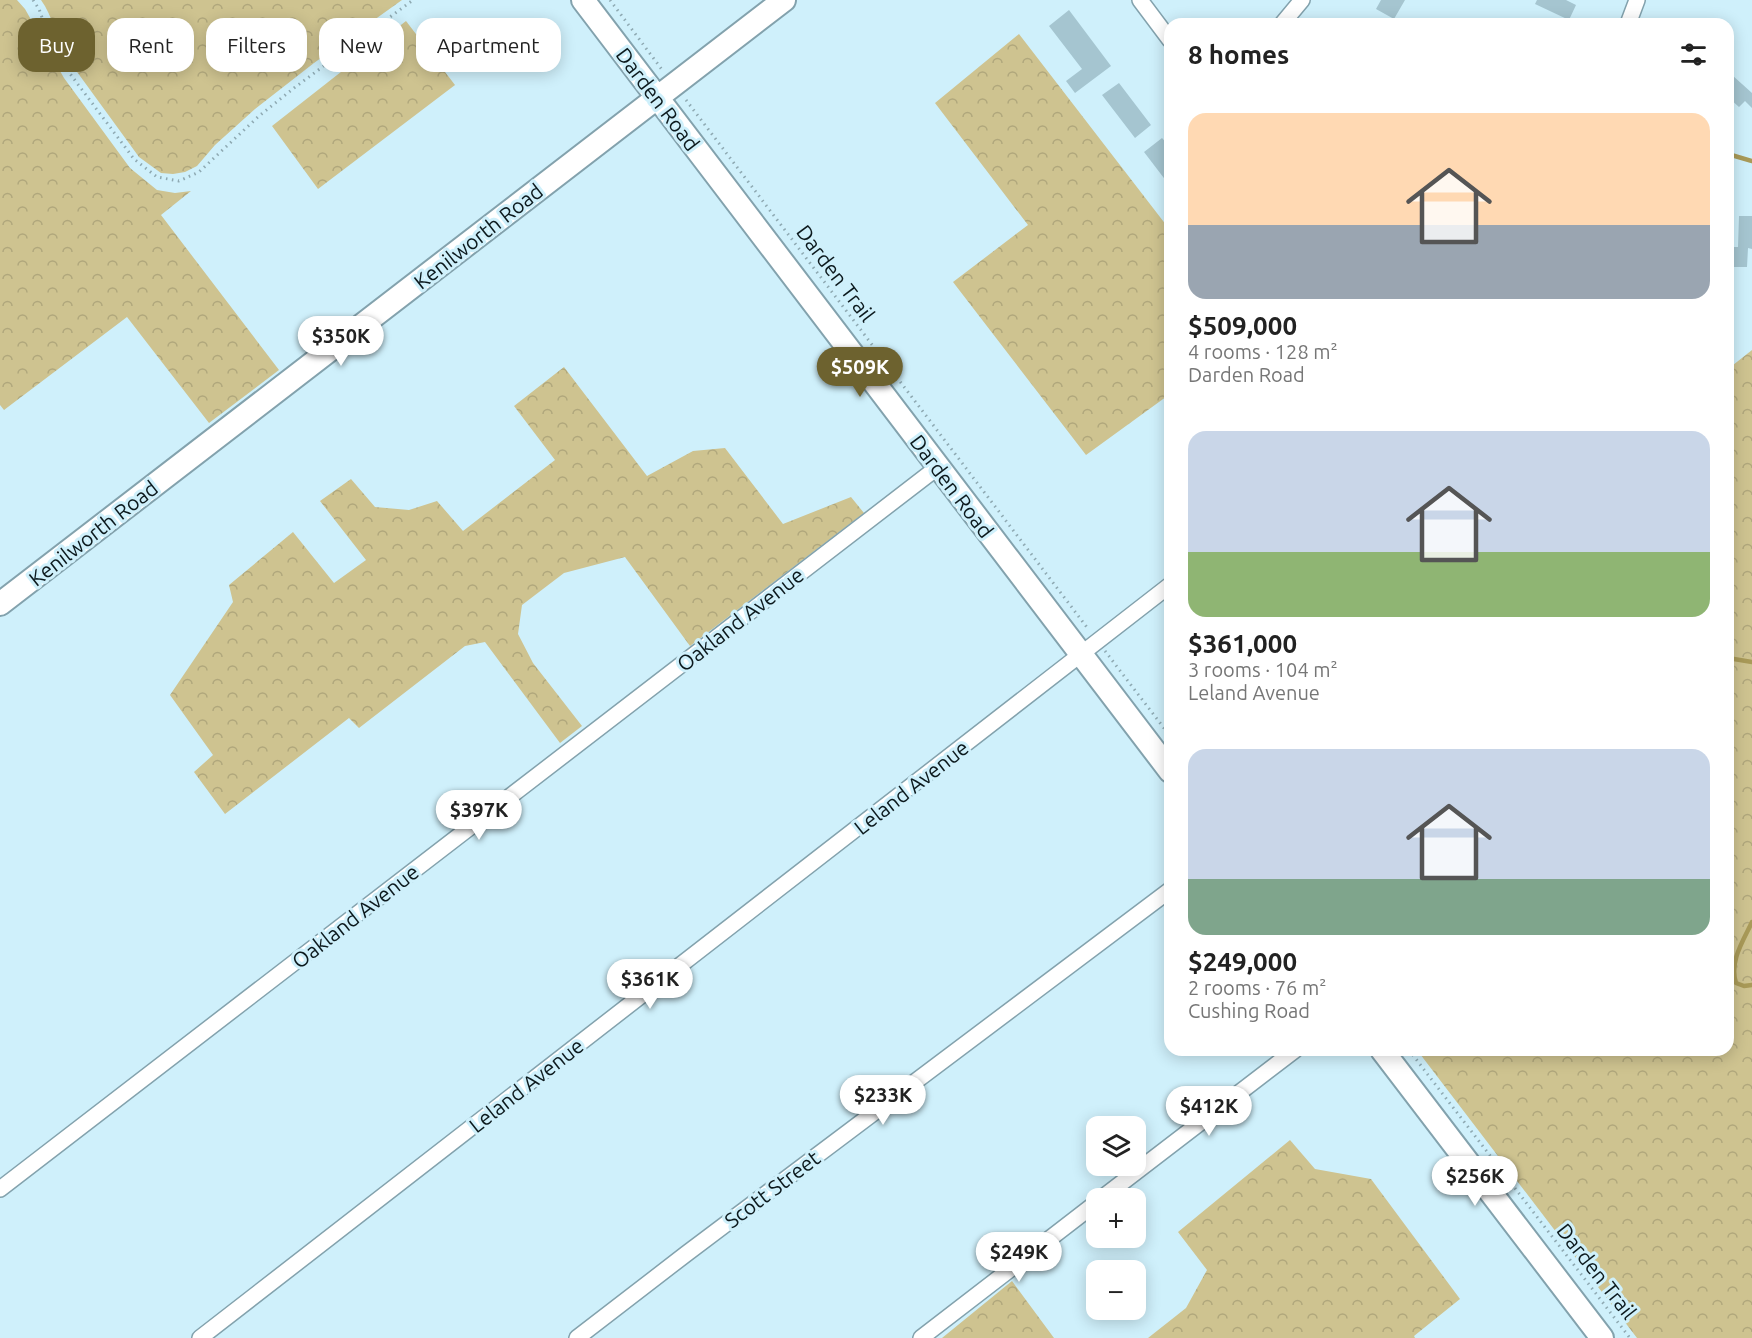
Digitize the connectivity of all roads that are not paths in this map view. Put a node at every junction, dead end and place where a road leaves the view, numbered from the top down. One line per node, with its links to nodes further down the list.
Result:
1 (583, 0): 9 (street, Darden Road)
2 (784, 0): 9 (street, Kenilworth Road)
3 (1140, 0): 8 (street)
4 (1302, 0): 6 (street)
5 (1637, 0): 7 (street)
6 (1287, 18)
7 (1630, 18)
8 (1164, 32)
9 (665, 92): 10 (street, Darden Road); 12 (street, Kenilworth Road)
10 (938, 467): 13 (street, Darden Road); 19 (street, Oakland Avenue)
11 (1164, 590): 13 (street, Leland Avenue)
12 (0, 604)
13 (1089, 648): 14 (street, Darden Road); 22 (street, Leland Avenue)
14 (1164, 762)
15 (1164, 895): 23 (street, Scott Street)
16 (1287, 1056): 18 (street)
17 (1386, 1056): 21 (street)
18 (1115, 1188)
19 (0, 1189)
20 (1086, 1211): 24 (street)
21 (1595, 1336)
22 (200, 1338)
23 (577, 1338)
24 (921, 1338)

